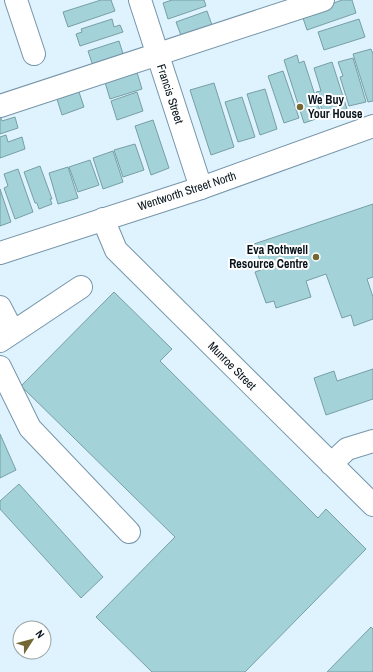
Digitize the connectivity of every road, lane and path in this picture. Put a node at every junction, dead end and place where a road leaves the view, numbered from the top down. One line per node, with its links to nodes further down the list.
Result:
1 (16, 0): 5 (street)
2 (140, 0): 6 (street, Francis Street)
3 (323, 0): 4 (street)
4 (265, 9): 6 (street)
5 (34, 54)
6 (158, 55): 7 (street); 9 (street, Francis Street)
7 (0, 106)
8 (373, 126): 9 (street, Wentworth Street North)
9 (201, 188): 10 (street, Wentworth Street North)
10 (103, 219): 11 (street, Wentworth Street North); 17 (street, Munroe Street)
11 (0, 253)
12 (81, 287): 14 (street)
13 (0, 307): 14 (street)
14 (6, 336)
15 (0, 367): 19 (street)
16 (373, 441): 17 (street)
17 (331, 464): 18 (street, Munroe Street)
18 (373, 505)
19 (129, 532)

